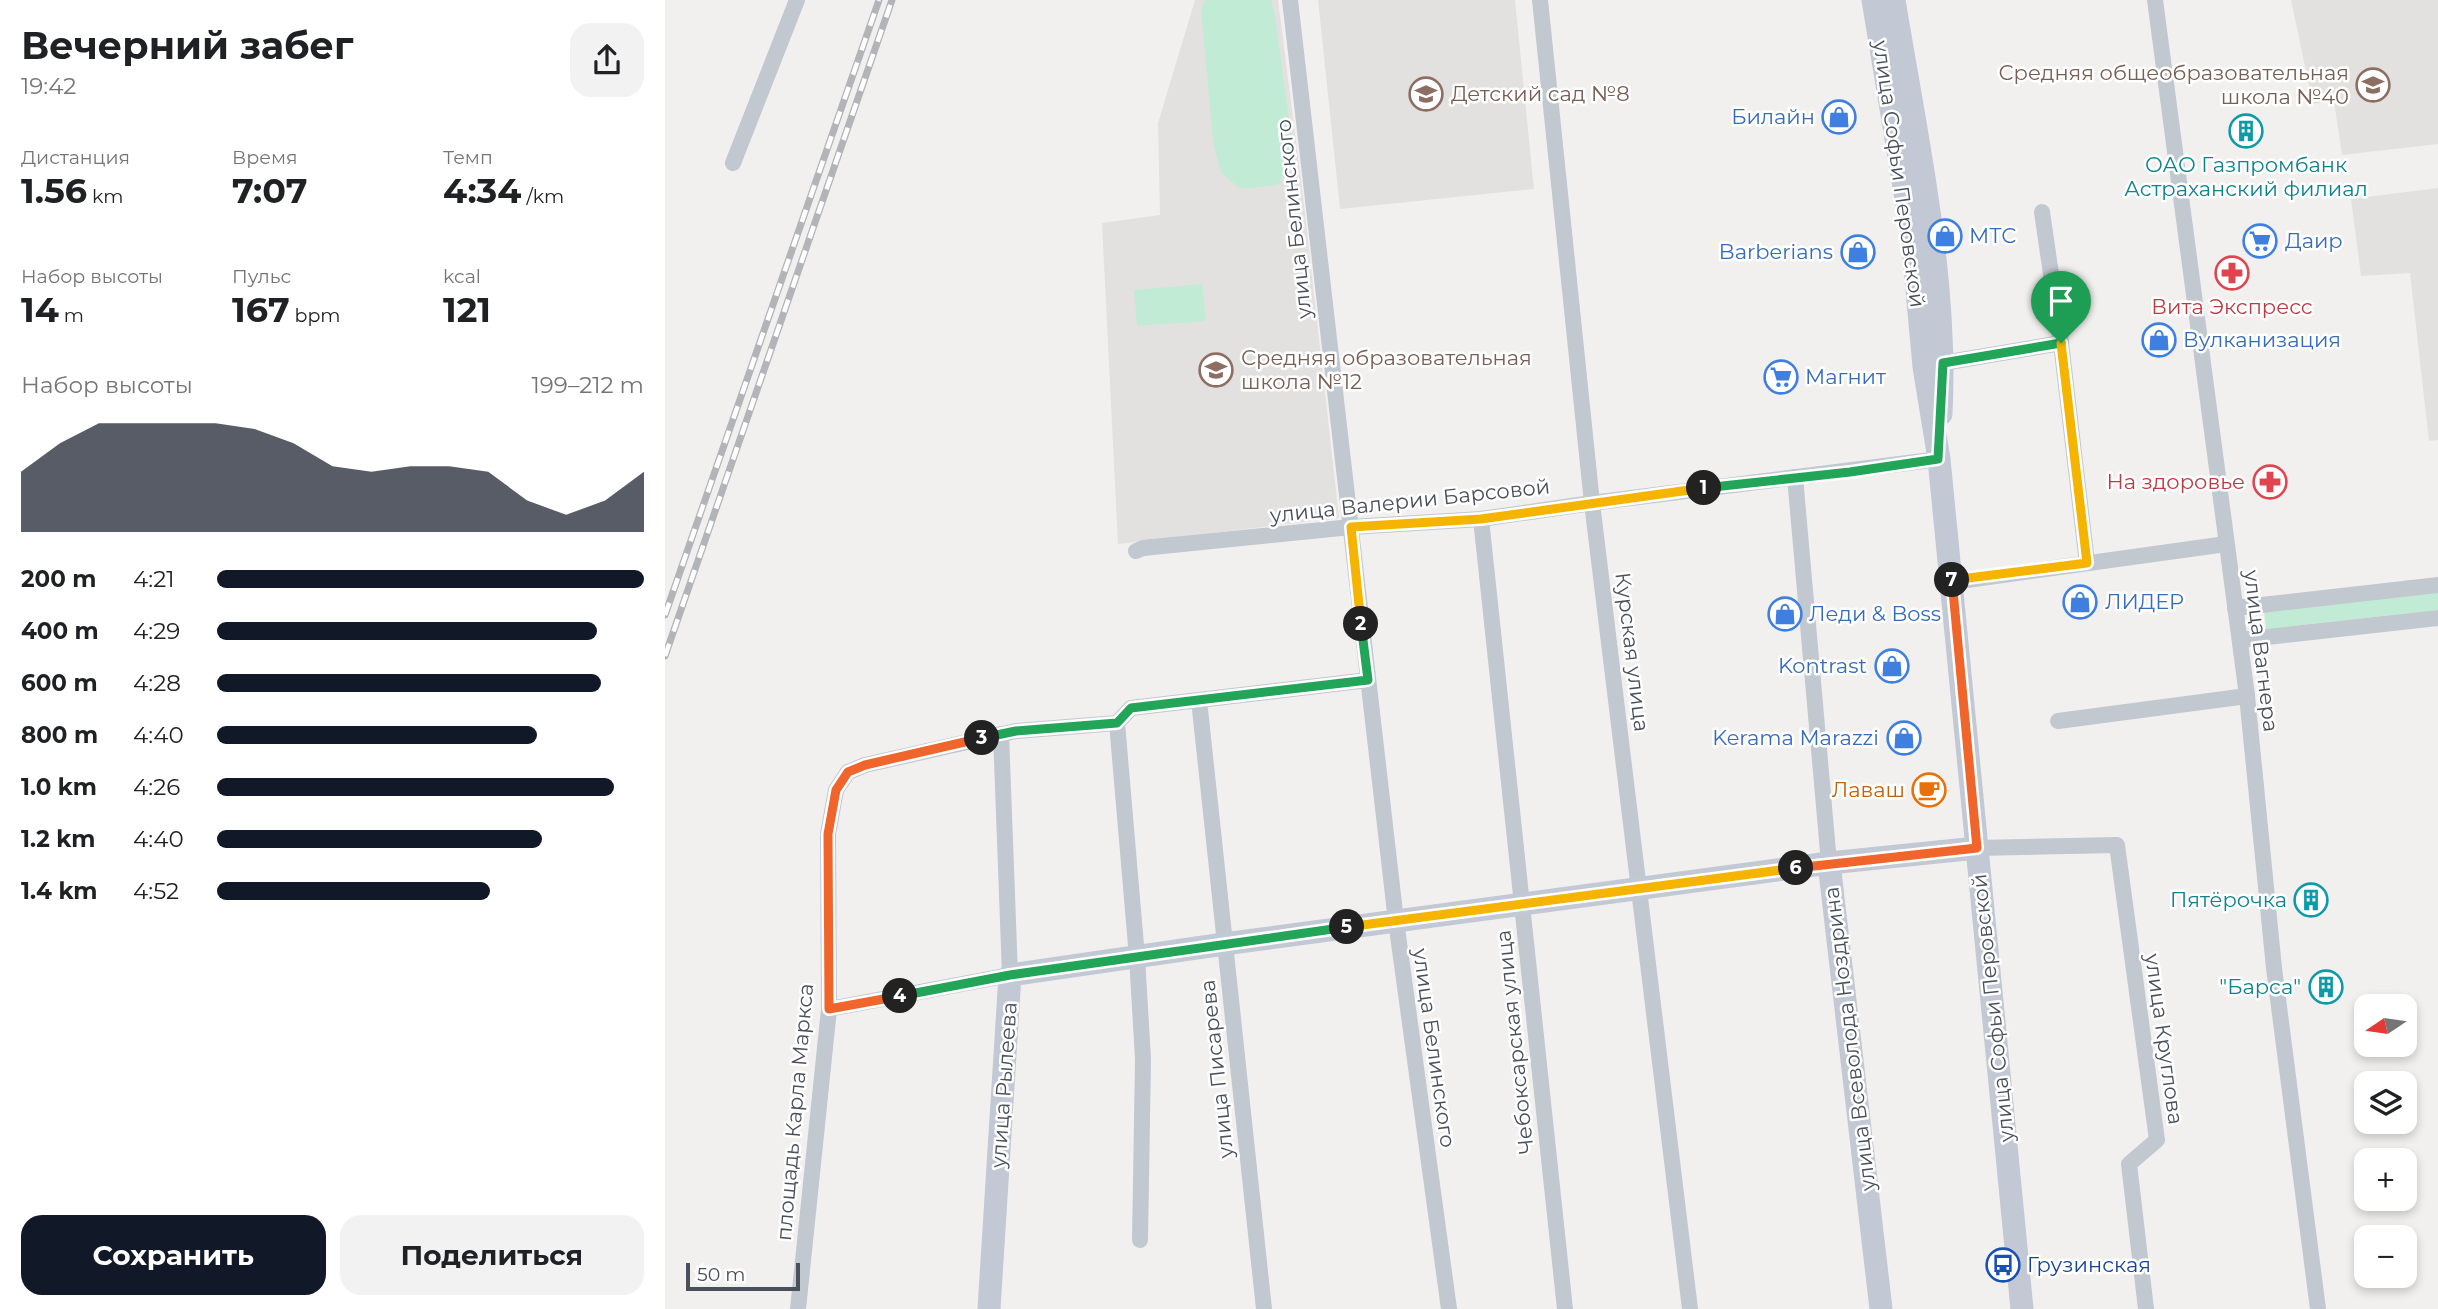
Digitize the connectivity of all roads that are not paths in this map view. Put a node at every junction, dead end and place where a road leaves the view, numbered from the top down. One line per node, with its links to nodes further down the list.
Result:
1 (797, 0): 7 (street)
2 (1290, 0): 15 (street, улица Белинского)
3 (1540, 0): 13 (street, Курская улица)
4 (1873, 0): 11 (main road, улица Софьи Перовской)
5 (1894, 0): 10 (main road)
6 (2155, 0): 16 (street, улица Вагнера)
7 (733, 163)
8 (2042, 212): 9 (street)
9 (2061, 343): 10 (street); 18 (street)
10 (1943, 363): 11 (main road)
11 (1938, 459): 12 (street, улица Валерии Барсовой); 19 (main road, улица Софьи Перовской)
12 (1795, 477): 13 (street, улица Валерии Барсовой); 31 (street, улица Всеволода Ноздрина)
13 (1592, 503): 14 (street, улица Валерии Барсовой); 32 (street, Курская улица)
14 (1481, 519): 15 (street, улица Валерии Барсовой); 33 (street, Чебоксарская улица)
15 (1351, 527): 17 (street, улица Валерии Барсовой); 24 (street, улица Белинского)
16 (2226, 544): 18 (street); 21 (street, улица Вагнера)
17 (1136, 551)
18 (2087, 563): 19 (street)
19 (1951, 580): 30 (main road, улица Софьи Перовской)
20 (2438, 585): 21 (street)
21 (2235, 608): 23 (street, улица Вагнера)
22 (2438, 618): 23 (street)
23 (2239, 640): 25 (street, улица Вагнера)
24 (1368, 680): 26 (street); 34 (street, улица Белинского)
25 (2247, 696): 27 (street); 49 (street, улица Вагнера)
26 (1199, 700): 28 (street); 35 (street, улица Писарева)
27 (2058, 721)
28 (1117, 723): 29 (street); 36 (street)
29 (1001, 734): 37 (street, улица Рылеева); 38 (street, площадь Карла Маркса)
30 (1977, 848): 31 (main road); 47 (main road, улица Софьи Перовской); 48 (street, улица Круглова)
31 (1829, 863): 32 (main road); 46 (main road, улица Всеволода Ноздрина)
32 (1640, 889): 33 (main road); 45 (street, Курская улица)
33 (1522, 905): 34 (main road); 44 (street, Чебоксарская улица)
34 (1396, 920): 35 (main road); 43 (street, улица Белинского)
35 (1224, 944): 36 (main road); 42 (street, улица Писарева)
36 (1137, 957): 37 (main road); 39 (street)
37 (1010, 975): 38 (street); 41 (main road, улица Рылеева)
38 (829, 1009): 40 (street, площадь Карла Маркса)
39 (1140, 1240)
40 (798, 1309)
41 (989, 1309)
42 (1264, 1309)
43 (1449, 1309)
44 (1565, 1309)
45 (1690, 1309)
46 (1881, 1309)
47 (2022, 1309)
48 (2146, 1309)
49 (2318, 1309)

